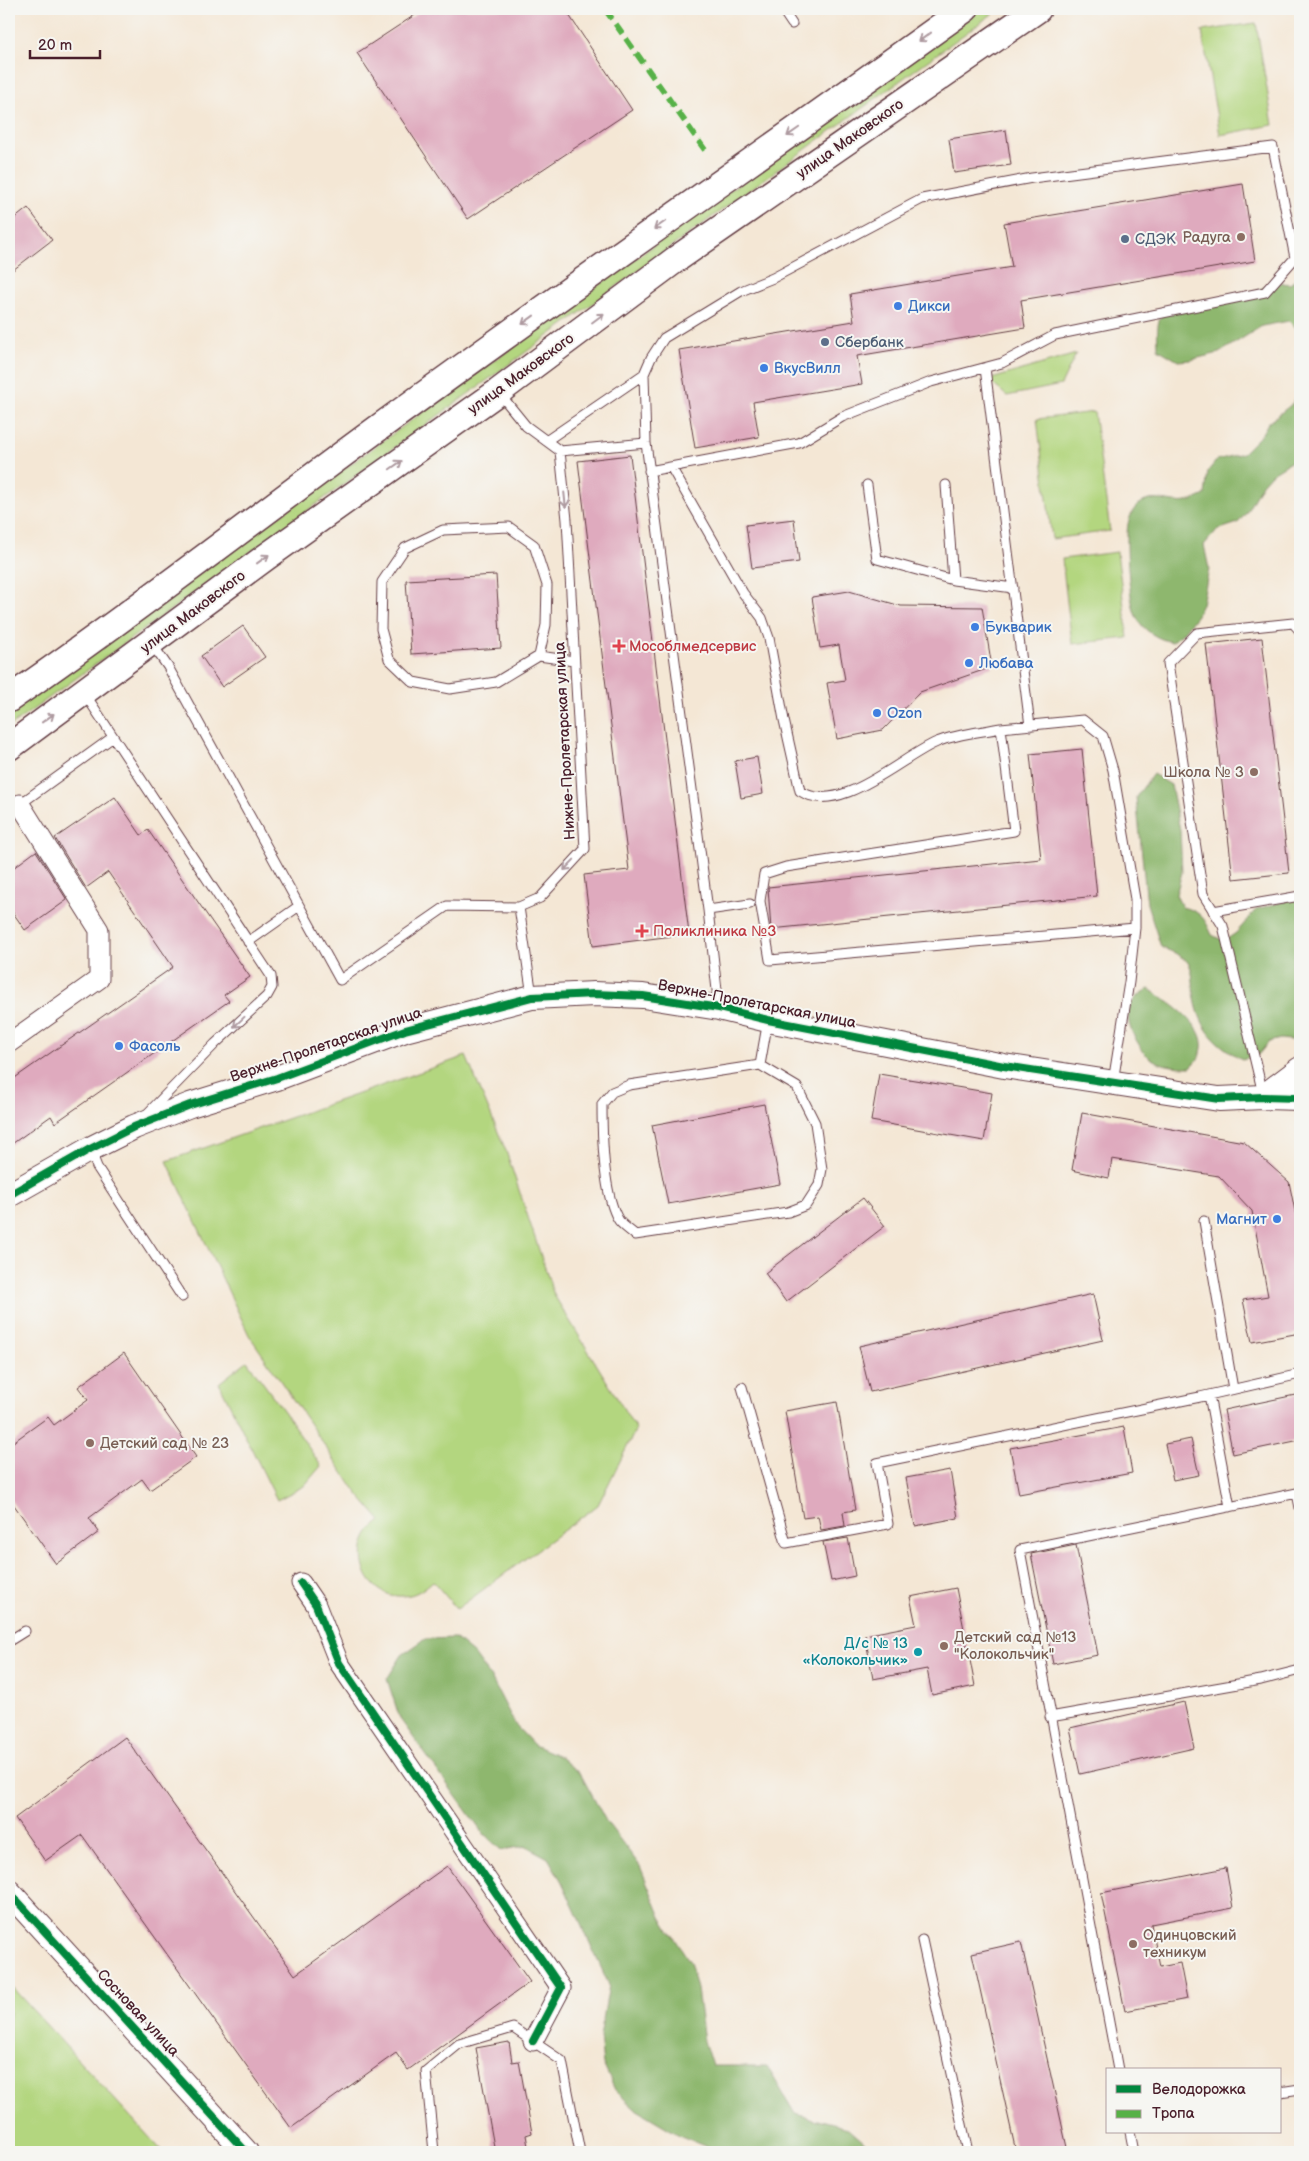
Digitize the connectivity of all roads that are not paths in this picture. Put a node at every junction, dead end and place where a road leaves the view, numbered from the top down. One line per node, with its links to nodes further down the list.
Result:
1 (782, 9): 4 (lane)
2 (965, 9): 23 (main road, one-way to 23)
3 (1038, 9): 8 (main road, улица Маковского, one-way to 3)
4 (792, 24)
5 (1297, 256): 6 (lane); 7 (lane)
6 (986, 368): 12 (lane); 17 (lane)
7 (644, 374): 9 (lane); 10 (lane)
8 (498, 392): 9 (lane); 19 (main road, улица Маковского, one-way to 8)
9 (546, 441): 11 (lane)
10 (646, 443): 11 (lane); 13 (lane)
11 (560, 451): 21 (lane, Нижне-Пролетарская улица, one-way to 21)
12 (671, 467): 13 (lane); 25 (lane)
13 (649, 471): 33 (lane)
14 (867, 485): 16 (lane)
15 (946, 485): 16 (lane)
16 (953, 580): 17 (lane)
17 (1013, 588): 24 (lane)
18 (1300, 631): 34 (lane)
19 (151, 643): 22 (main road, улица Маковского); 31 (lane)
20 (539, 656): 20 (lane); 21 (lane)
21 (574, 661): 32 (lane, Нижне-Пролетарская улица, one-way to 32)
22 (83, 692): 26 (lane); 27 (main road, улица Маковского, one-way to 22)
23 (9, 699)
24 (1030, 726): 25 (lane); 35 (lane)
25 (1001, 728): 35 (lane)
26 (113, 737): 28 (lane); 36 (lane)
27 (9, 747)
28 (14, 808): 40 (street)
29 (1300, 896): 34 (lane)
30 (750, 904): 33 (lane)
31 (299, 906): 32 (lane); 36 (lane)
32 (519, 907): 37 (lane)
33 (708, 910): 38 (lane)
34 (1213, 910): 44 (lane)
35 (1135, 928): 43 (lane)
36 (248, 942): 46 (lane, one-way to 46)
37 (532, 997): 38 (street, Верхне-Пролетарская улица); 46 (street, Верхне-Пролетарская улица)
38 (718, 1008): 39 (street, Верхне-Пролетарская улица)
39 (768, 1020): 41 (lane); 43 (street, Верхне-Пролетарская улица)
40 (9, 1043)
41 (760, 1065): 41 (lane)
42 (1300, 1068): 44 (street)
43 (1113, 1082): 44 (street, Верхне-Пролетарская улица)
44 (1263, 1097): 45 (street, Верхне-Пролетарская улица)
45 (1300, 1098)
46 (134, 1127): 47 (street, Верхне-Пролетарская улица)
47 (90, 1149): 48 (street, Верхне-Пролетарская улица); 50 (lane)
48 (9, 1195)
49 (1204, 1221): 53 (lane)
50 (182, 1297)
51 (1300, 1374): 53 (lane)
52 (742, 1387): 54 (lane)
53 (1233, 1389): 54 (lane)
54 (1209, 1395): 55 (lane)
55 (1230, 1507): 56 (lane); 61 (lane)
56 (1300, 1508)
57 (301, 1583): 64 (street)
58 (25, 1631): 59 (lane)
59 (9, 1641)
60 (1300, 1670): 61 (lane)
61 (1050, 1717): 65 (lane)
62 (9, 1892): 69 (street, Сосновая улица)
63 (922, 1940): 72 (lane)
64 (534, 2041): 70 (lane); 71 (lane)
65 (1118, 2068)
66 (1300, 2089): 67 (lane)
67 (1282, 2092)
68 (1130, 2134): 73 (lane)
69 (246, 2152)
70 (434, 2152)
71 (580, 2152)
72 (968, 2152)
73 (1134, 2152)

